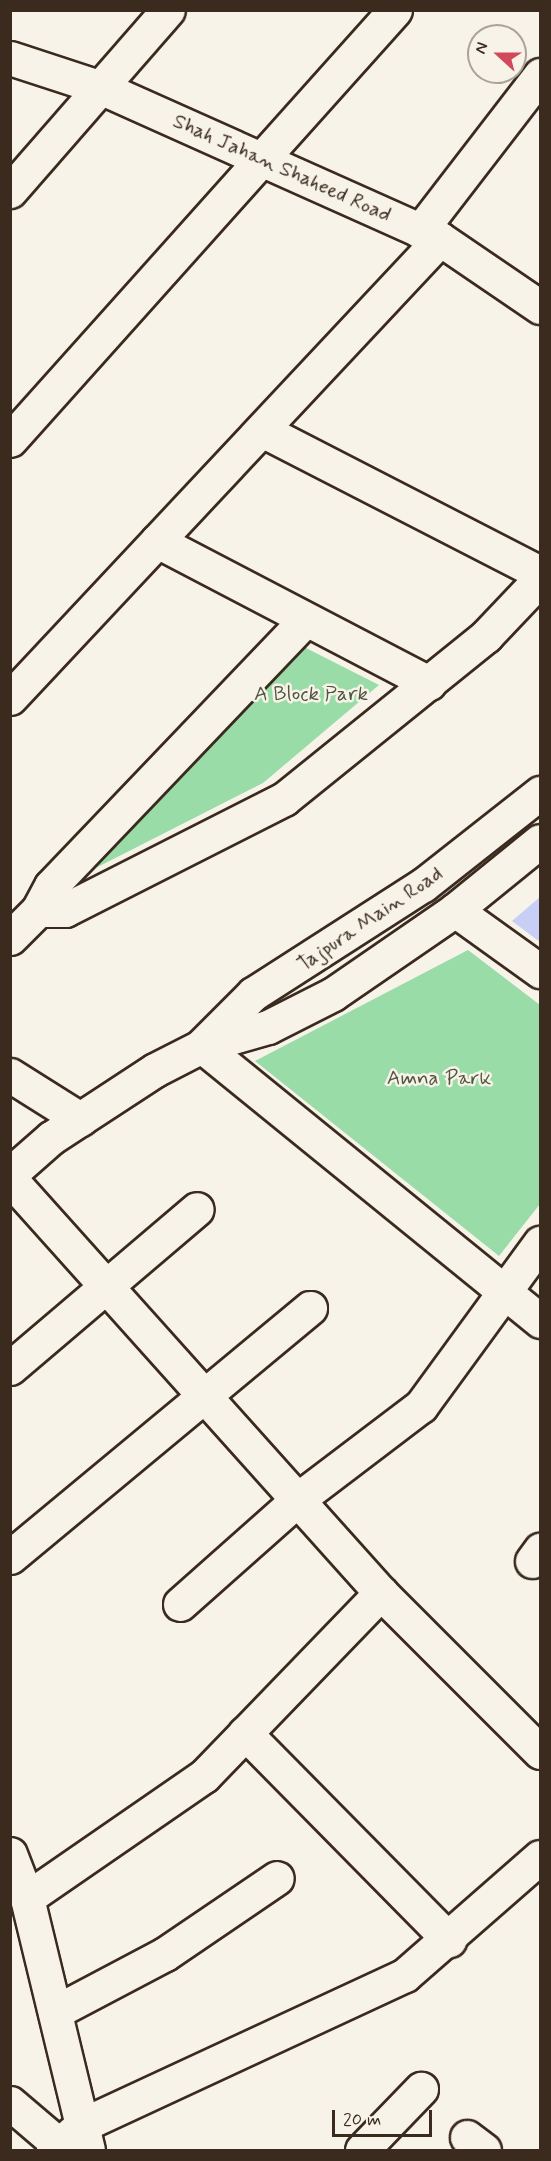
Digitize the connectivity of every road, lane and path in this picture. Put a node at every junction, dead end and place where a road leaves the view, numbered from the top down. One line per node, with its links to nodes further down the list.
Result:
1 (168, 10): 5 (street)
2 (395, 10): 6 (street)
3 (10, 58): 5 (street, Shah Jahan Shaheed Road)
4 (540, 75): 8 (street)
5 (102, 88): 6 (street, Shah Jahan Shaheed Road); 7 (street)
6 (262, 157): 8 (street, Shah Jahan Shaheed Road); 11 (street)
7 (10, 191)
8 (430, 235): 9 (street, Shah Jahan Shaheed Road); 10 (street)
9 (540, 307)
10 (261, 430): 12 (street); 13 (street)
11 (10, 440)
12 (157, 541): 15 (street); 17 (street)
13 (540, 573)
14 (540, 579): 16 (street)
15 (305, 620): 16 (street); 20 (street)
16 (429, 683): 20 (street)
17 (10, 698)
18 (540, 793): 24 (street, Tajpura Main Road)
19 (540, 841): 21 (street, Tajpura Main Road)
20 (39, 910): 22 (street)
21 (456, 910): 23 (street); 24 (street, Tajpura Main Road)
22 (10, 938)
23 (540, 971)
24 (202, 1046): 26 (street, Tajpura Main Road); 32 (street)
25 (10, 1075): 26 (street)
26 (80, 1119): 27 (street, Tajpura Main Road)
27 (10, 1174)
28 (10, 1179): 31 (street)
29 (197, 1209): 31 (street)
30 (540, 1243): 32 (street)
31 (108, 1287): 35 (street); 36 (street)
32 (505, 1291): 34 (street); 37 (street)
33 (310, 1308): 36 (street)
34 (540, 1321)
35 (10, 1368)
36 (207, 1399): 37 (street); 38 (street)
37 (297, 1500): 39 (street); 40 (street)
38 (10, 1557)
39 (381, 1593): 41 (street); 42 (street)
40 (180, 1604)
41 (245, 1733): 46 (street); 47 (street)
42 (540, 1752)
43 (540, 1857): 47 (street)
44 (11, 1859): 46 (street)
45 (277, 1878): 48 (street)
46 (27, 1898): 48 (street)
47 (449, 1940): 51 (street)
48 (55, 2012): 51 (street)
49 (421, 2089): 52 (street)
50 (10, 2103): 51 (street)
51 (70, 2142)
52 (362, 2151)

